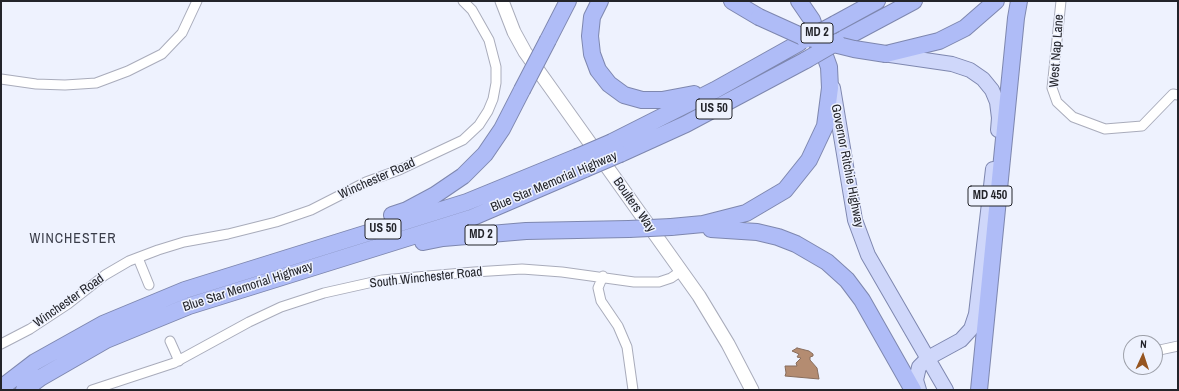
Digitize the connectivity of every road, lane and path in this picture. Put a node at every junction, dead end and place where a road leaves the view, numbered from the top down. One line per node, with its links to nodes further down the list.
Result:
1 (197, 1): 17 (street)
2 (463, 1): 23 (street, Winchester Road)
3 (502, 1): 25 (street, Boulters Way)
4 (568, 1): 28 (highway, bridge)
5 (600, 1): 18 (highway)
6 (732, 1): 14 (highway)
7 (737, 1): 14 (highway, MD 450)
8 (799, 1): 16 (highway, Governor Ritchie Highway / MD 2)
9 (877, 1): 18 (highway, Blue Star Memorial Highway / US 50, bridge)
10 (914, 1): 20 (highway, Blue Star Memorial Highway / US 50, bridge)
11 (996, 1): 15 (highway)
12 (1019, 1): 43 (highway)
13 (1061, 1): 19 (street, West Nap Lane)
14 (759, 17): 15 (highway, MD 450, bridge)
15 (886, 54): 33 (main road, MD 450)
16 (829, 67): 22 (highway, MD 2); 33 (main road, Governor Ritchie Highway)
17 (1, 79)
18 (715, 90): 20 (highway, Blue Star Memorial Highway / US 50)
19 (1178, 95)
20 (616, 148): 21 (highway, Blue Star Memorial Highway / US 50, bridge)
21 (581, 163): 24 (highway, Blue Star Memorial Highway / US 50); 28 (highway, Blue Star Memorial Highway / US 50)
22 (671, 227): 24 (highway, MD 2, bridge); 40 (highway)
23 (138, 258): 27 (street); 30 (street, Winchester Road)
24 (335, 259): 36 (highway, Blue Star Memorial Highway / US 50)
25 (681, 271): 26 (street, South Winchester Road); 39 (street, Boulters Way)
26 (602, 276): 34 (street, South Winchester Road); 38 (street)
27 (149, 285)
28 (185, 290): 35 (highway, Blue Star Memorial Highway / US 50)
29 (170, 341): 34 (street)
30 (1, 344)
31 (1178, 346): 32 (street)
32 (1163, 350)
33 (928, 358): 41 (main road, MD 450); 42 (main road, Governor Ritchie Highway)
34 (179, 361): 37 (street, South Winchester Road)
35 (1, 388)
36 (24, 390)
37 (92, 390)
38 (633, 390)
39 (752, 390)
40 (913, 390)
41 (919, 390)
42 (946, 390)
43 (979, 390)

